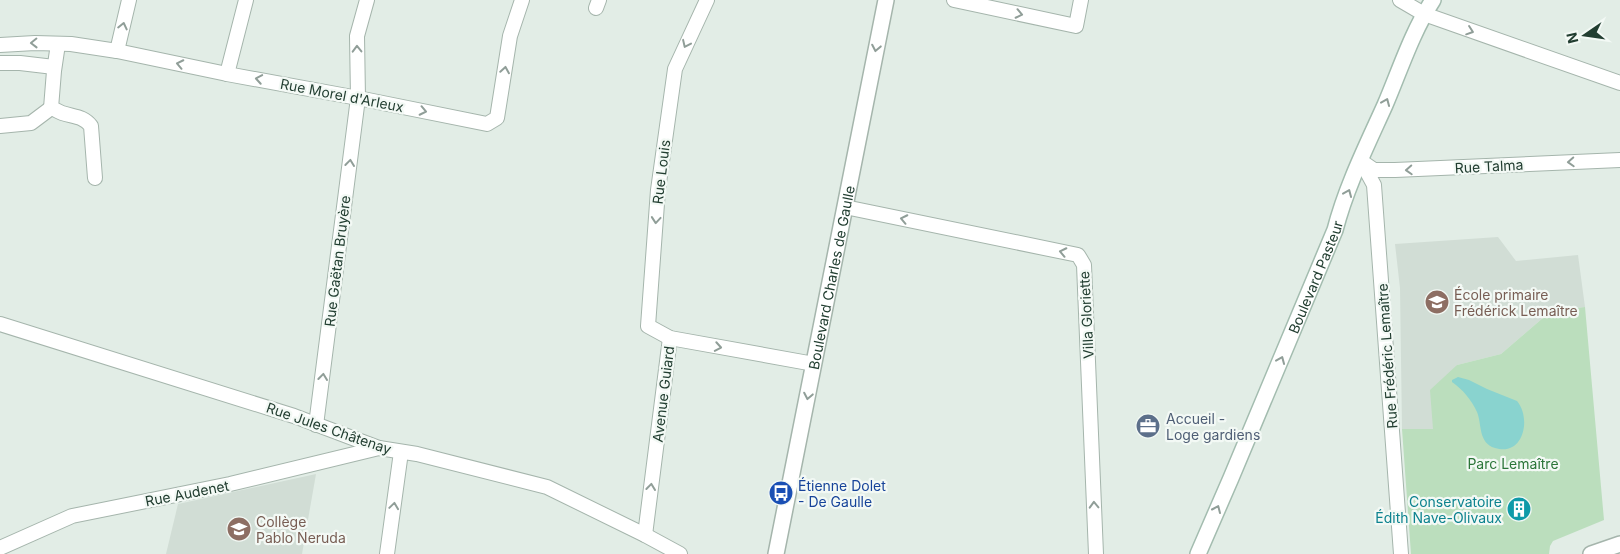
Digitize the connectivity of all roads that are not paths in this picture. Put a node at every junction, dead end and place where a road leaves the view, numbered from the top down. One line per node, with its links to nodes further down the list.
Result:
1 (129, 0): 14 (street, one-way to 1)
2 (246, 0): 17 (street)
3 (367, 0): 19 (street, Rue Gaëtan Bruyère, one-way to 3)
4 (522, 0): 19 (street, Rue Morel d'Arleux, one-way to 4)
5 (707, 0): 27 (street, Rue Louis, one-way to 27)
6 (886, 0): 25 (main road, Boulevard Charles de Gaulle, one-way to 25)
7 (954, 0): 8 (street, one-way to 8)
8 (1081, 0)
9 (1400, 0): 11 (street)
10 (1433, 0): 11 (main road, Boulevard Pasteur)
11 (1424, 14): 18 (street, one-way to 18); 23 (main road, Boulevard Pasteur, one-way to 11)
12 (58, 44): 13 (street, Rue Morel d'Arleux, one-way to 13); 14 (street, Rue Morel d'Arleux); 16 (street)
13 (0, 45)
14 (117, 51): 17 (street, Rue Morel d'Arleux, one-way to 14)
15 (0, 63): 16 (street)
16 (54, 68): 20 (street)
17 (227, 74): 19 (street, Rue Morel d'Arleux, one-way to 17)
18 (1620, 84)
19 (358, 98): 29 (street, Rue Gaëtan Bruyère, one-way to 19)
20 (51, 108): 21 (street); 24 (street)
21 (0, 126)
22 (1620, 160): 23 (street, Rue Talma, one-way to 23)
23 (1361, 161): 39 (main road, Boulevard Pasteur, one-way to 23); 40 (street, Rue Frédéric Lemaître)
24 (95, 178)
25 (845, 207): 28 (main road, Boulevard Charles de Gaulle); 38 (street, Villa Gloriette, one-way to 25)
26 (0, 324): 29 (street, Rue Jules Châtenay)
27 (670, 338): 28 (street, Avenue Guiard, one-way to 28); 32 (street, Avenue Guiard, one-way to 27)
28 (814, 364): 37 (main road, Boulevard Charles de Gaulle, one-way to 37)
29 (316, 425): 30 (street, Rue Jules Châtenay)
30 (379, 448): 31 (street, Rue Jules Châtenay); 34 (street, Rue Audenet)
31 (401, 452): 32 (street, Rue Jules Châtenay); 35 (street, one-way to 31)
32 (645, 535): 36 (street, Rue Jules Châtenay)
33 (1620, 544): 41 (main road)
34 (0, 548)
35 (387, 554)
36 (680, 554)
37 (776, 554)
38 (1096, 554)
39 (1198, 554)
40 (1401, 554)
41 (1591, 554)

